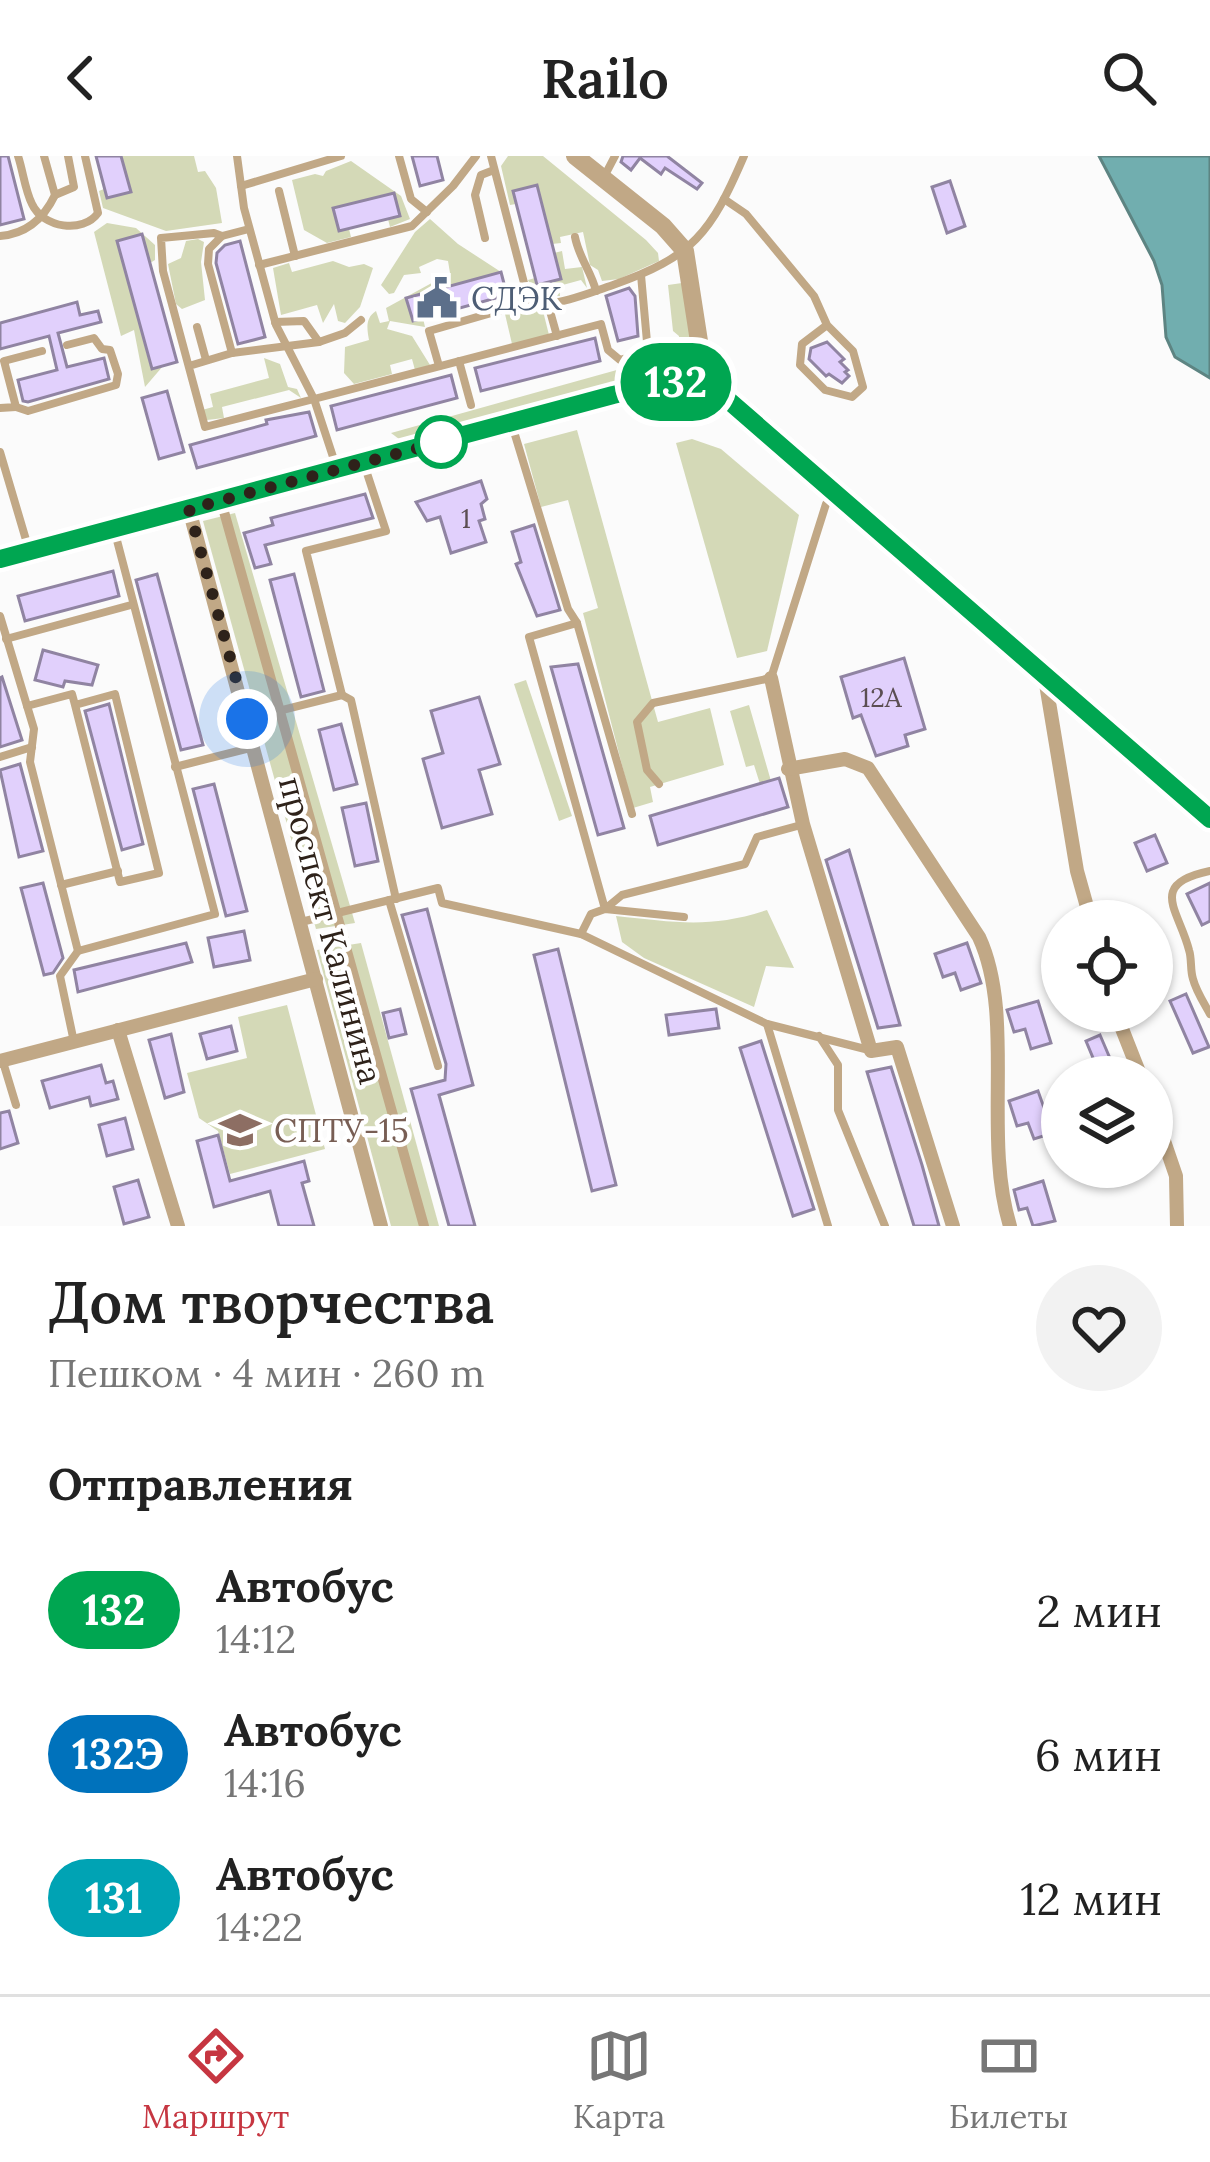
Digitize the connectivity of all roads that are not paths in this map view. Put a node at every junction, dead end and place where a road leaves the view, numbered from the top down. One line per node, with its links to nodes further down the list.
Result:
1 (19, 156): 21 (lane)
2 (44, 156): 18 (lane)
3 (68, 156): 18 (lane)
4 (85, 156): 21 (lane)
5 (237, 156): 16 (lane)
6 (341, 156): 16 (lane)
7 (399, 156): 20 (lane)
8 (476, 156): 20 (lane)
9 (490, 156): 14 (lane)
10 (575, 156): 15 (street)
11 (615, 156): 15 (lane)
12 (731, 156): 13 (lane)
13 (743, 159): 19 (lane)
14 (494, 170): 25 (lane); 32 (lane)
15 (604, 178): 27 (street)
16 (241, 186): 22 (lane)
17 (279, 191): 28 (lane)
18 (55, 195): 21 (lane)
19 (724, 199): 27 (lane); 36 (lane)
20 (427, 212): 28 (lane)
21 (41, 216): 23 (lane)
22 (249, 230): 24 (lane); 29 (lane)
23 (0, 236)
24 (222, 236): 43 (lane); 46 (lane)
25 (485, 238)
26 (575, 238): 31 (lane)
27 (685, 251): 30 (lane); 48 (street)
28 (295, 256): 29 (lane)
29 (259, 266): 35 (lane)
30 (641, 275): 31 (lane); 38 (lane)
31 (596, 291): 33 (lane)
32 (529, 302): 33 (lane); 47 (lane)
33 (548, 304): 38 (lane)
34 (361, 320): 39 (lane)
35 (275, 322): 39 (lane); 41 (lane)
36 (827, 325): 36 (lane)
37 (197, 327): 44 (lane)
38 (557, 336): 45 (lane)
39 (319, 342): 41 (lane)
40 (67, 345): 51 (lane)
41 (286, 347): 43 (lane); 49 (lane)
42 (42, 351): 51 (lane)
43 (232, 353): 44 (lane)
44 (206, 360): 46 (lane)
45 (459, 361): 47 (lane); 50 (lane)
46 (189, 365): 49 (lane)
47 (439, 367): 49 (lane)
48 (705, 380): 53 (street); 57 (street)
49 (314, 399): 56 (lane)
50 (471, 405)
51 (16, 407): 52 (lane)
52 (0, 408)
53 (512, 423): 55 (street); 65 (lane)
54 (0, 452): 61 (lane)
55 (364, 463): 56 (street); 69 (lane)
56 (337, 470): 58 (street)
57 (835, 491): 67 (lane); 68 (street)
58 (221, 501): 59 (street); 72 (street)
59 (189, 509): 60 (street); 73 (street, проспект Калинина)
60 (114, 529): 61 (street); 63 (lane)
61 (30, 551): 62 (street)
62 (0, 560)
63 (131, 605): 66 (lane); 77 (lane)
64 (0, 616): 66 (lane)
65 (577, 623): 80 (lane); 88 (lane)
66 (6, 639): 71 (lane)
67 (771, 677): 78 (street); 79 (lane)
68 (1045, 678): 81 (street); 87 (street)
69 (342, 695): 72 (lane); 86 (lane)
70 (75, 705): 71 (lane); 83 (lane); 83 (lane)
71 (27, 706): 74 (lane)
72 (281, 711): 73 (lane); 89 (street)
73 (247, 719): 75 (street, проспект Калинина)
74 (32, 747): 76 (lane); 85 (lane)
75 (254, 747): 77 (lane); 91 (street, проспект Калинина)
76 (0, 757)
77 (175, 766): 93 (lane)
78 (788, 769): 82 (street); 111 (street)
79 (659, 784)
80 (632, 814)
81 (1210, 819)
82 (802, 824): 88 (lane); 100 (street)
83 (118, 871): 85 (lane)
84 (1210, 871): 95 (lane)
85 (61, 885): 93 (lane)
86 (392, 899): 89 (lane); 92 (lane); 102 (lane)
87 (1085, 900)
88 (605, 910): 90 (lane); 92 (lane)
89 (338, 913): 91 (lane); 107 (street)
90 (684, 916)
91 (301, 922): 94 (street, проспект Калинина)
92 (581, 934): 96 (lane)
93 (78, 951): 99 (lane)
94 (316, 979): 97 (street); 106 (street, проспект Калинина)
95 (1210, 1014)
96 (767, 1024): 98 (lane); 108 (lane)
97 (118, 1030): 99 (street); 105 (street)
98 (819, 1035): 100 (lane); 109 (lane)
99 (74, 1042): 101 (street)
100 (872, 1051): 110 (street)
101 (2, 1061): 103 (lane)
102 (437, 1066)
103 (16, 1105)
104 (1173, 1167): 112 (street)
105 (178, 1226)
106 (381, 1226)
107 (424, 1226)
108 (829, 1226)
109 (885, 1226)
110 (953, 1226)
111 (1010, 1226)
112 (1177, 1226)

